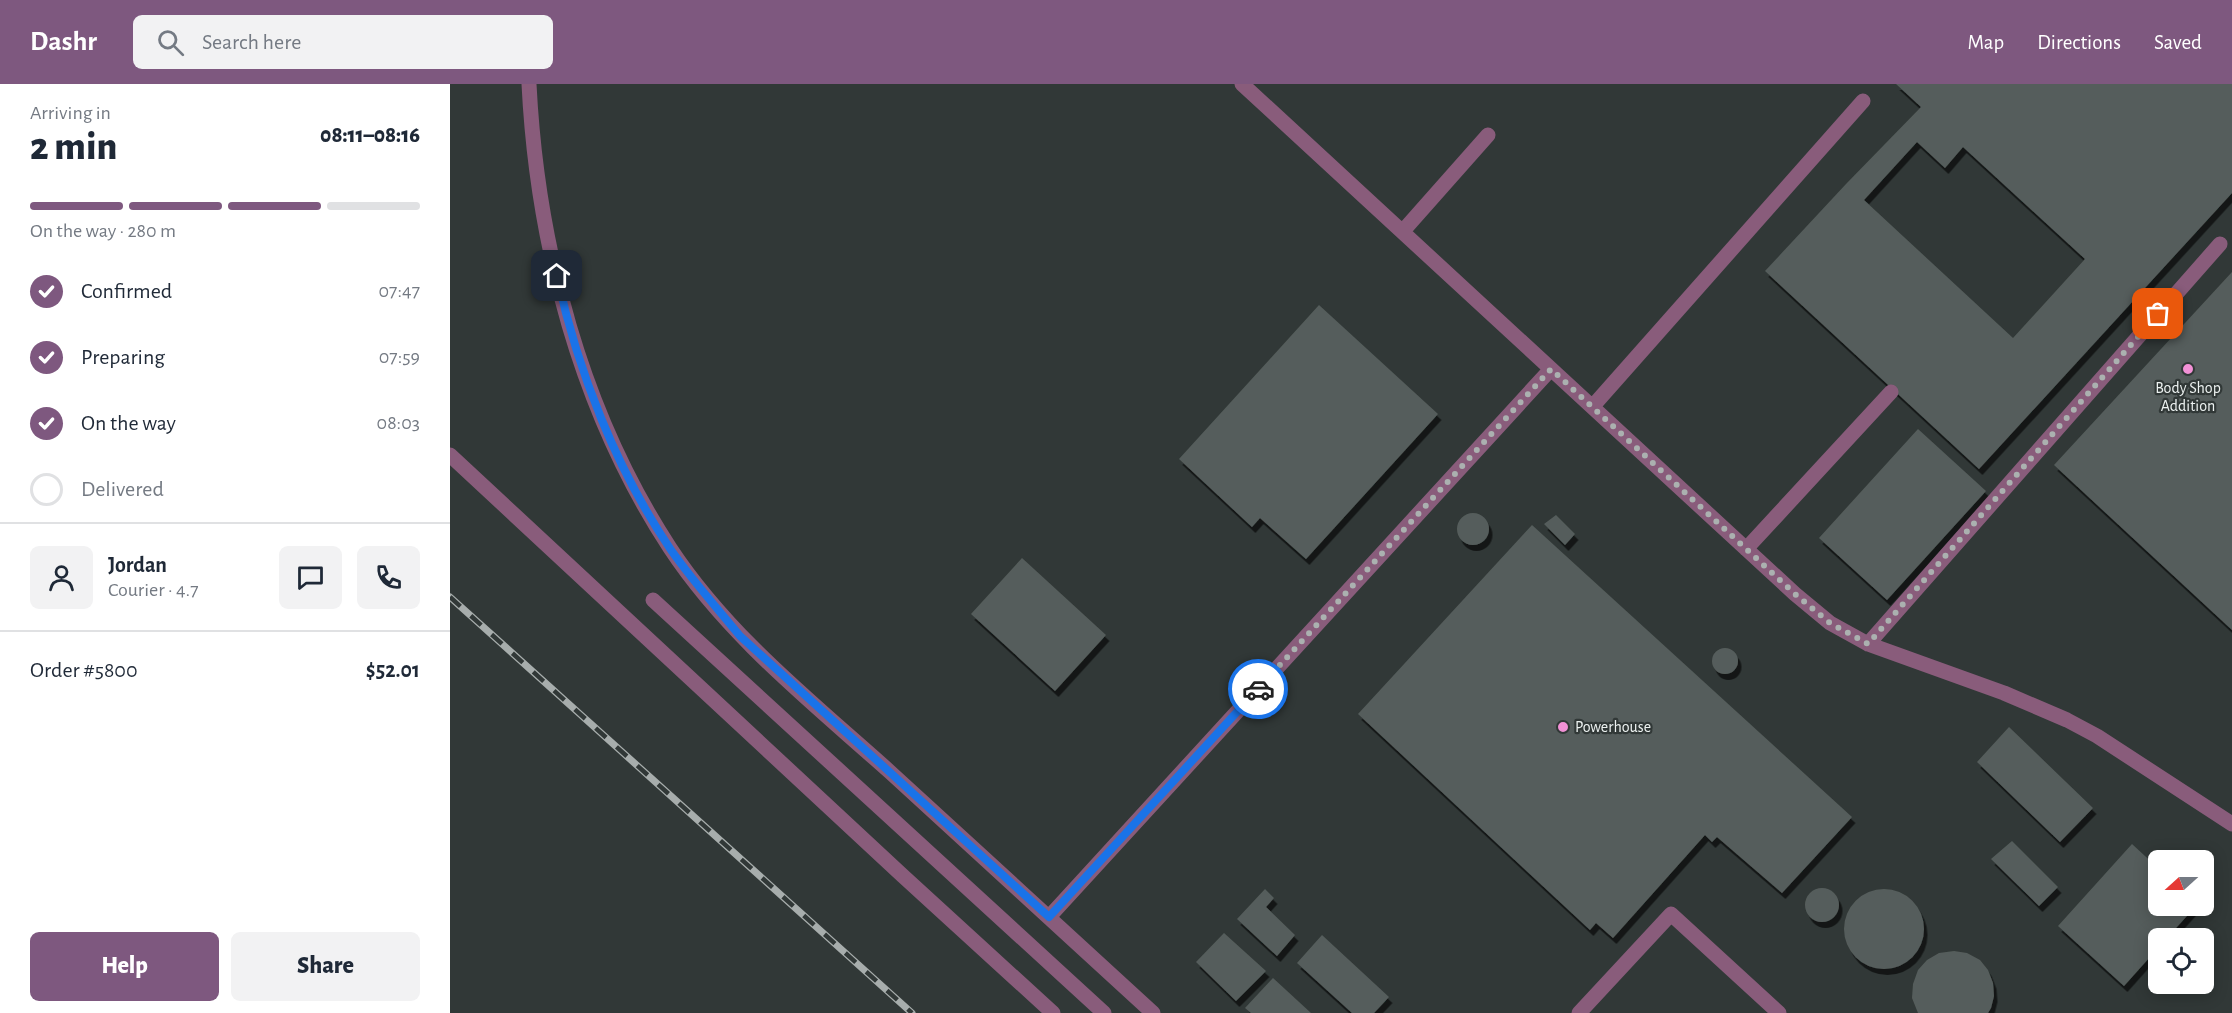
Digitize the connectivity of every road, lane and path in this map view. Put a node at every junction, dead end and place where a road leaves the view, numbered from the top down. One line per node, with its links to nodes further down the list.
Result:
1 (529, 84): 15 (lane)
2 (1242, 84): 5 (lane)
3 (1863, 101): 9 (lane)
4 (1488, 135): 5 (lane)
5 (1403, 231): 7 (lane)
6 (2220, 244): 13 (lane)
7 (1551, 369): 9 (lane); 15 (lane)
8 (1891, 392): 11 (lane)
9 (1593, 406): 11 (lane)
10 (450, 455): 16 (lane)
11 (1746, 549): 13 (lane)
12 (652, 600): 17 (lane)
13 (1868, 644): 14 (lane)
14 (2232, 824)
15 (1049, 917): 18 (lane)
16 (1053, 1013)
17 (1104, 1013)
18 (1153, 1013)
19 (1579, 1013): 20 (lane)
20 (1779, 1013)

